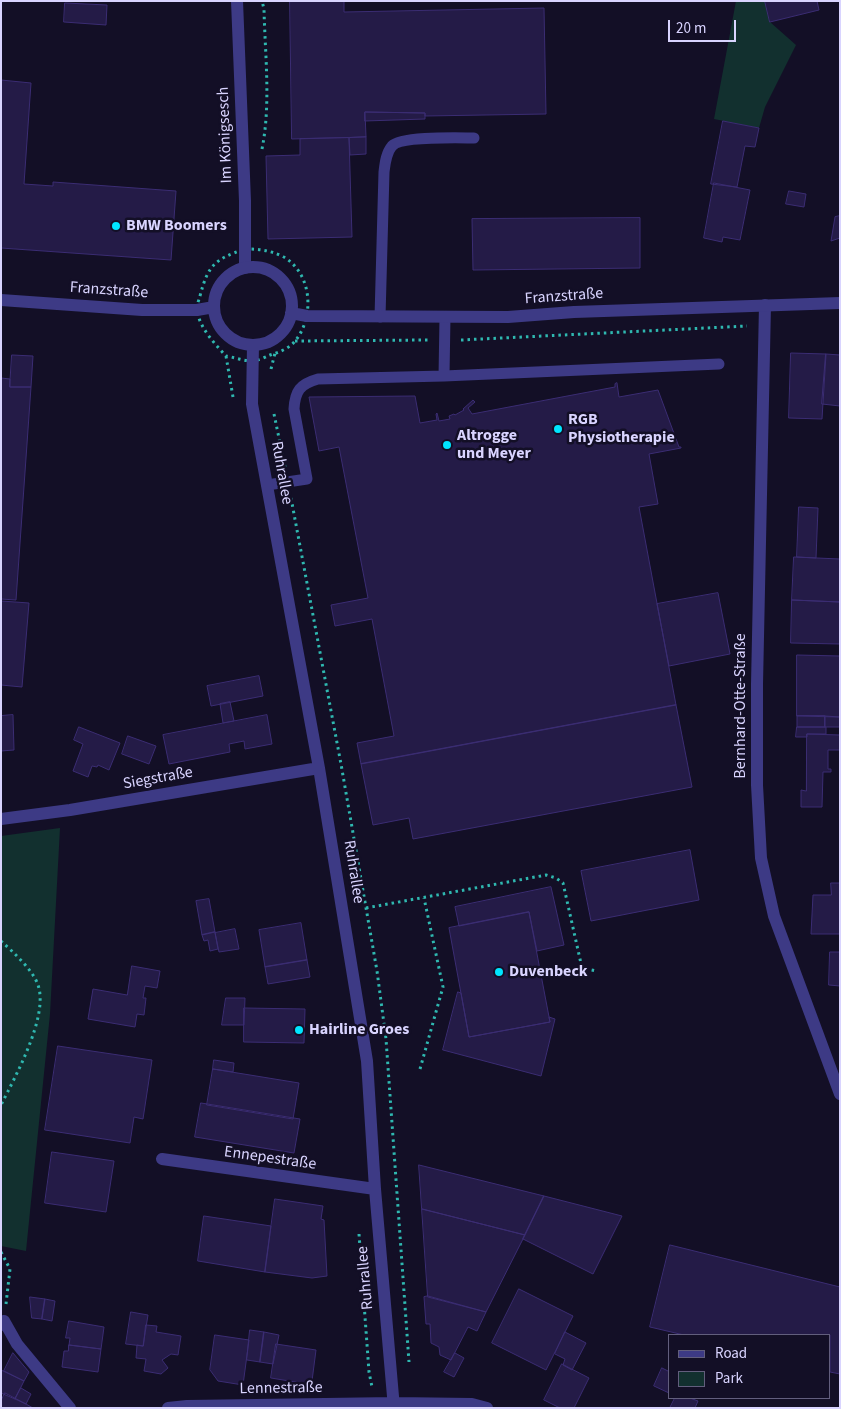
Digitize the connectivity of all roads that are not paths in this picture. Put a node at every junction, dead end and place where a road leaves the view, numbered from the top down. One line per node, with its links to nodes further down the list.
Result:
1 (236, 1): 3 (street, Im Königsesch)
2 (474, 138): 9 (lane)
3 (245, 268): 7 (street); 8 (street)
4 (1, 300): 7 (street, Franzstraße)
5 (840, 303): 6 (street, Franzstraße)
6 (765, 305): 10 (street, Franzstraße); 17 (street, Bernhard-Otte-Straße)
7 (214, 307): 11 (street)
8 (291, 313): 9 (street, Franzstraße); 11 (street)
9 (380, 317): 10 (street, Franzstraße)
10 (445, 317): 13 (lane)
11 (253, 345): 14 (street, Ruhrallee)
12 (719, 364): 13 (lane)
13 (444, 376): 14 (lane)
14 (267, 485): 15 (street, Ruhrallee)
15 (319, 768): 16 (street, Siegstraße); 19 (street, Ruhrallee)
16 (1, 819)
17 (840, 1094)
18 (162, 1159): 19 (street, Ennepestraße)
19 (375, 1190): 21 (street, Ruhrallee)
20 (2, 1322): 22 (street)
21 (394, 1405): 23 (street, Lennestraße); 24 (street, Lennestraße)
22 (70, 1408)
23 (168, 1408)
24 (487, 1408)

